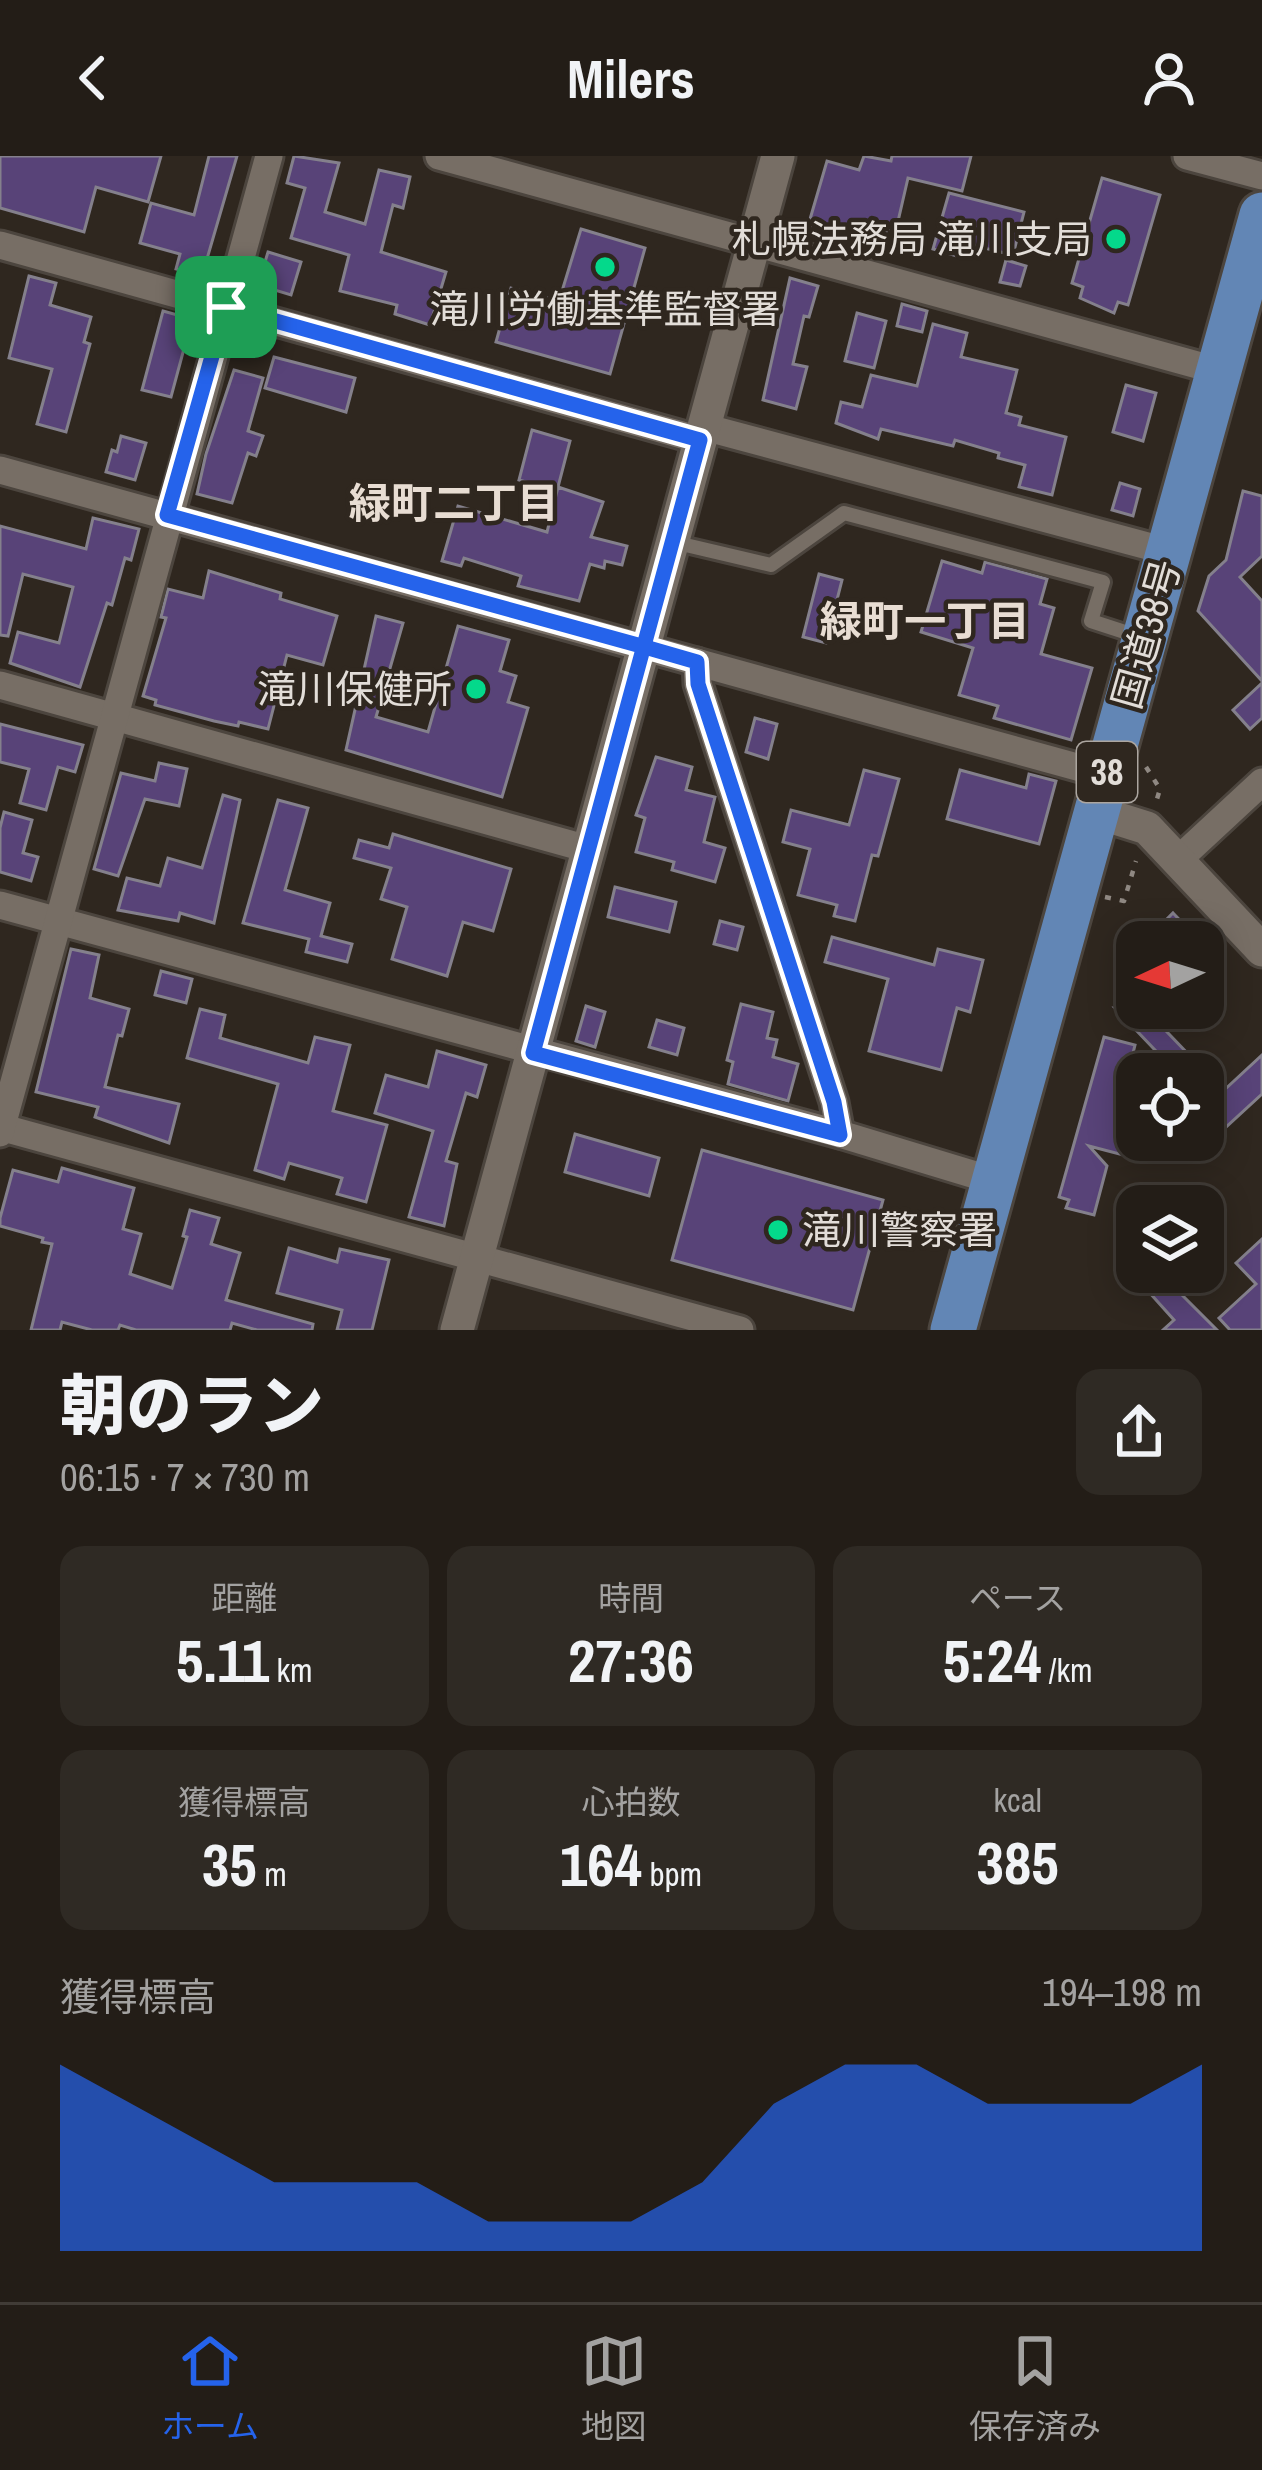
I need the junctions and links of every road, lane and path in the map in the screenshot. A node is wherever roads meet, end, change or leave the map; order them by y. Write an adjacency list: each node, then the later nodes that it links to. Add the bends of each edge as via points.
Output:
1 (268, 156): 9 (street)
2 (440, 156): 8 (street)
3 (778, 156): 8 (street)
4 (1187, 156): 5 (street)
5 (1262, 176)
6 (1259, 242): 10 (highway, 国道38号 / 38)
7 (0, 244): 9 (street)
8 (754, 244): 10 (street); 11 (street)
9 (226, 307): 11 (street); 13 (street)
10 (1219, 371): 15 (highway, 国道38号 / 38)
11 (702, 434): 14 (street); 15 (street)
12 (0, 470): 13 (street)
13 (167, 515): 17 (street); 20 (street)
14 (673, 542): 16 (lane, via 771,565 844,513 1102,581 1091,621); 17 (street)
15 (1170, 552): 16 (highway, 国道38号 / 38)
16 (1145, 638): 22 (highway, 国道38号 / 38)
17 (645, 647): 18 (street); 23 (street)
18 (697, 662): 22 (street); 30 (street)
19 (0, 685): 20 (street)
20 (113, 719): 23 (street); 26 (street)
21 (1262, 782): 24 (street)
22 (1101, 794): 24 (street); 31 (highway, 国道38号 / 38)
23 (588, 849): 28 (street)
24 (1179, 859): 27 (street)
25 (0, 905): 26 (street)
26 (56, 920): 28 (street); 29 (street)
27 (1262, 950)
28 (533, 1053): 30 (street); 32 (street)
29 (0, 1129): 32 (street)
30 (840, 1135): 31 (street)
31 (995, 1181): 35 (highway, 国道38号 / 38)
32 (476, 1258): 33 (street); 34 (street)
33 (457, 1330)
34 (740, 1330)
35 (953, 1330)

